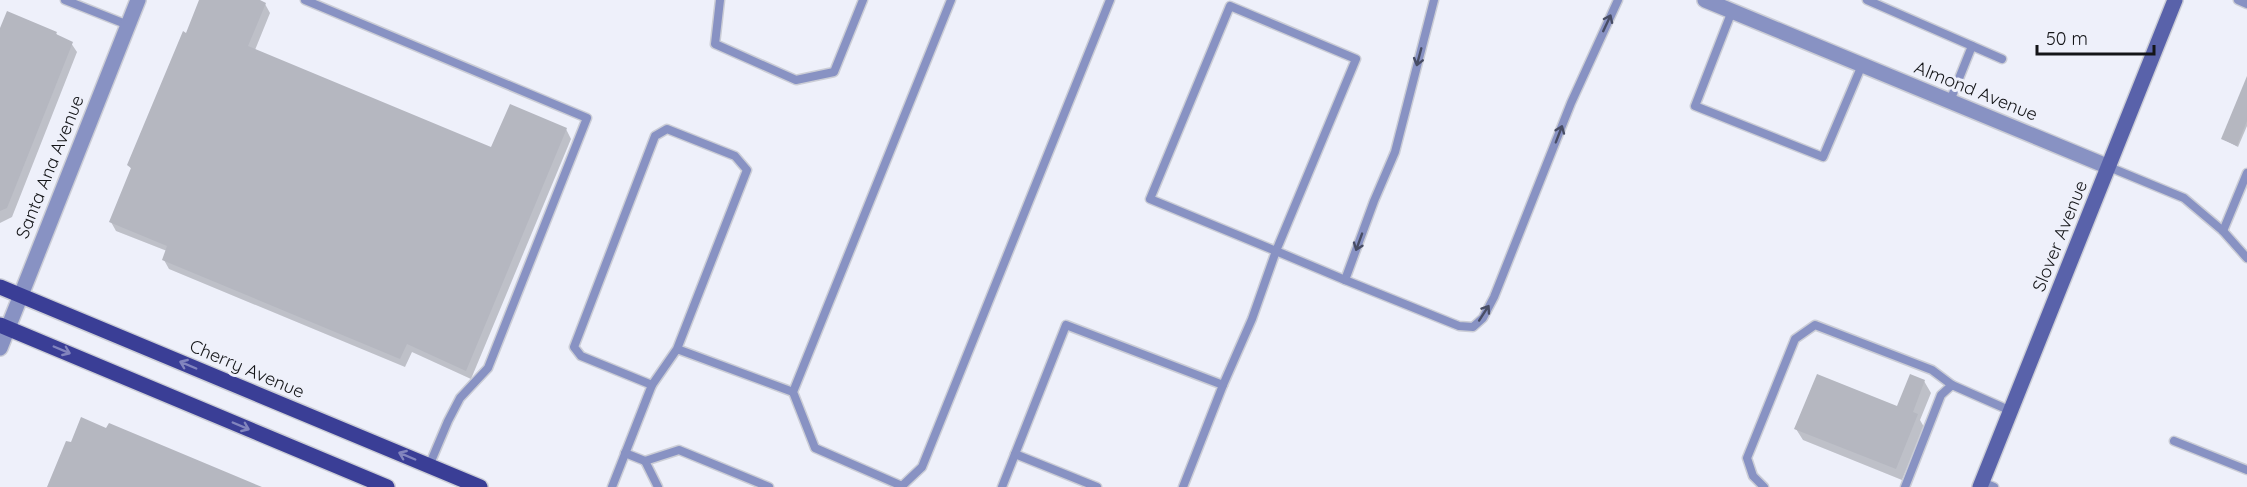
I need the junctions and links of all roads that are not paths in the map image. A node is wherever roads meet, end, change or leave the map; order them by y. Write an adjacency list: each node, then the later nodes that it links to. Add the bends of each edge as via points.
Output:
1 (65, 0): 16 (lane)
2 (138, 0): 16 (street, Santa Ana Avenue)
3 (305, 0): 41 (lane, via 587,118 488,368 460,398)
4 (720, 0): 5 (lane, via 715,44 796,80 834,72)
5 (863, 0)
6 (951, 0): 35 (lane)
7 (1110, 0): 35 (lane, via 922,467 902,486 815,448)
8 (1434, 0): 26 (lane, one-way to 26, via 1395,152)
9 (1618, 0): 26 (lane, one-way to 9, via 1460,326 1473,327 1483,318 1570,103)
10 (1705, 0): 15 (street, Almond Avenue)
11 (1867, 0): 17 (lane)
12 (2175, 0): 21 (main road, Slover Avenue)
13 (2238, 0): 14 (lane)
14 (2247, 4)
15 (1732, 11): 19 (street, Almond Avenue); 19 (lane, via 1695,105 1823,157)
16 (128, 25): 28 (street, Santa Ana Avenue)
17 (1972, 46): 18 (lane); 20 (lane)
18 (2002, 58)
19 (1862, 65): 20 (street, Almond Avenue)
20 (1950, 101): 21 (street, Almond Avenue)
21 (2109, 167): 23 (lane, Almond Avenue, via 2184,198); 36 (main road, Slover Avenue)
22 (2247, 173): 23 (lane)
23 (2223, 231): 25 (lane, Almond Avenue)
24 (1276, 251): 24 (lane, via 1150,199 1230,6 1356,59); 26 (lane); 33 (lane)
25 (2247, 258)
26 (1346, 280)
27 (0, 287): 28 (main road, Cherry Avenue)
28 (20, 296): 29 (street, Santa Ana Avenue); 41 (main road, Cherry Avenue, one-way to 28)
29 (4, 326): 30 (street, Santa Ana Avenue); 44 (main road, one-way to 44)
30 (0, 348)
31 (677, 350): 32 (lane); 32 (lane, via 747,170 735,156 667,129 655,136 574,347 580,356); 35 (lane)
32 (652, 385): 38 (lane)
33 (1223, 385): 39 (lane, via 1066,324); 51 (lane)
34 (1952, 385): 36 (lane); 52 (lane, via 1932,370 1815,326 1795,339 1747,458 1753,476); 53 (lane, via 1941,395)
35 (793, 392)
36 (2011, 411): 43 (main road, Slover Avenue)
37 (2174, 441): 42 (lane)
38 (625, 453): 40 (lane); 46 (lane)
39 (1015, 454): 49 (lane); 50 (lane)
40 (645, 461): 47 (lane); 48 (lane, via 679,450)
41 (429, 466): 45 (main road, Cherry Avenue)
42 (2247, 470)
43 (1985, 485)
44 (387, 487)
45 (480, 487)
46 (612, 487)
47 (658, 487)
48 (769, 487)
49 (1002, 487)
50 (1097, 487)
51 (1183, 487)
52 (1764, 487)
53 (1905, 487)

